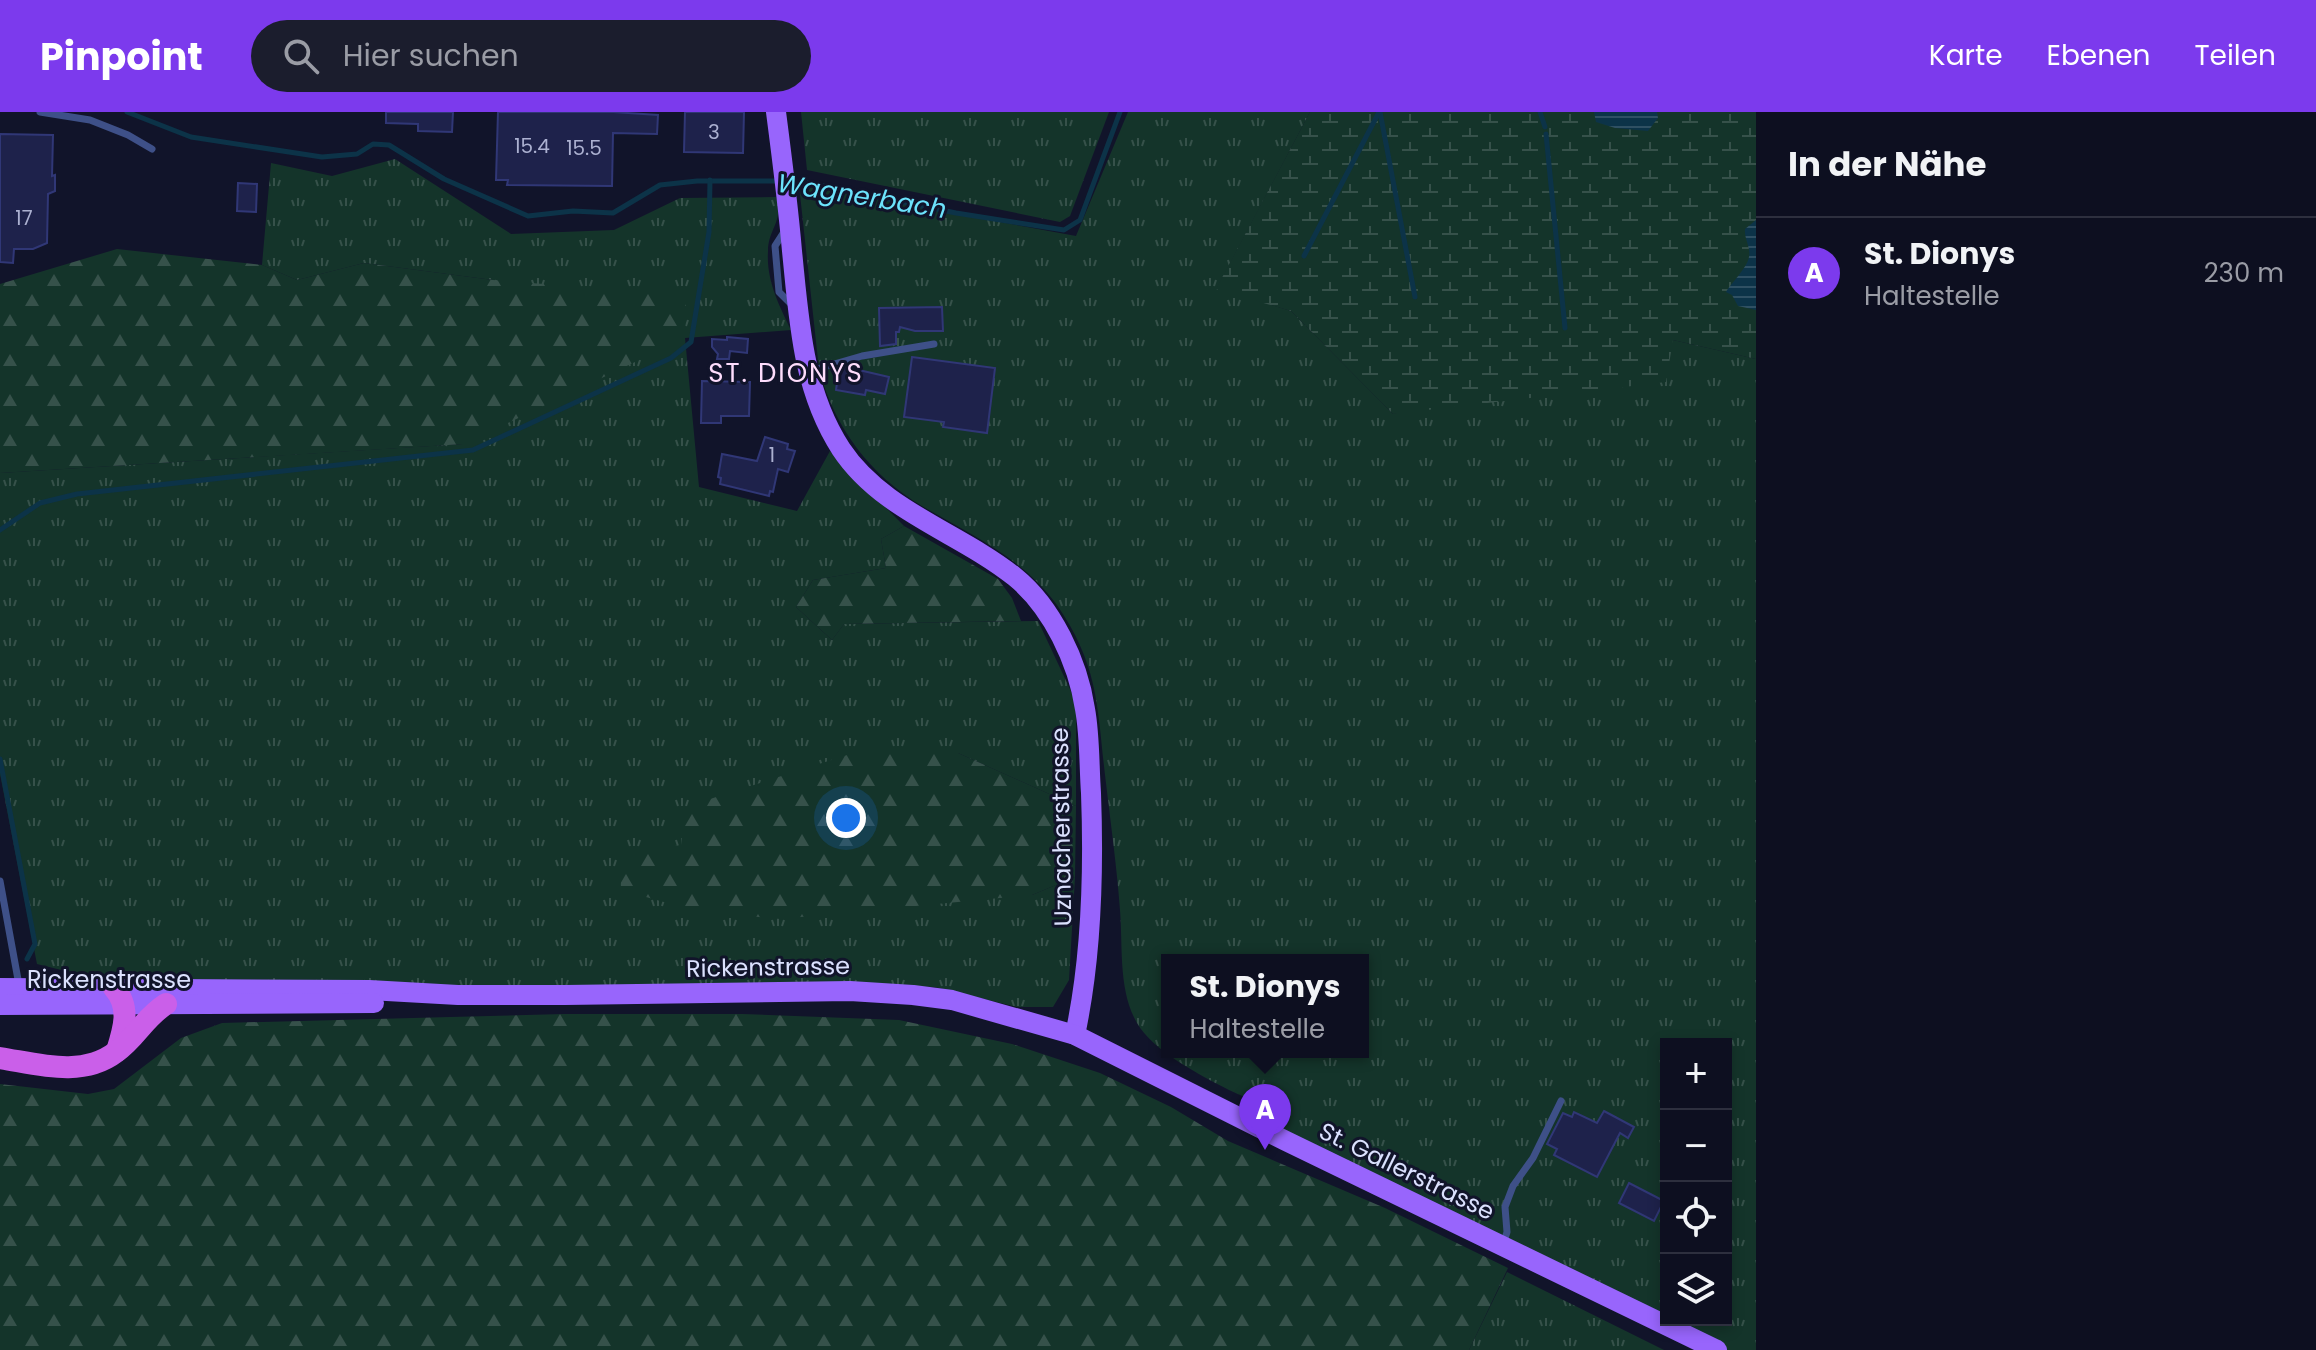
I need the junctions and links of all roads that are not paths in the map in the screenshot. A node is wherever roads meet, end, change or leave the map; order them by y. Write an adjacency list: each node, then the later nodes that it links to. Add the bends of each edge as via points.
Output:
1 (40, 112): 3 (lane, via 90,120)
2 (776, 112): 5 (main road, Uznacherstrasse)
3 (152, 149)
4 (934, 344): 5 (lane)
5 (808, 371): 12 (main road, Uznacherstrasse, via 820,411 865,479 1018,579 1042,606 1074,667 1089,744 1093,880)
6 (0, 881): 7 (lane)
7 (10, 988): 9 (main road, Rickenstrasse)
8 (458, 995): 9 (main road, Rickenstrasse, via 369,990); 10 (main road, Rickenstrasse, via 403,1003); 12 (main road, Rickenstrasse, via 913,995 952,1000)
9 (118, 996): 10 (main road, Rickenstrasse); 11 (main road, Rickenstrasse); 13 (highway, via 124,1030)
10 (166, 1004): 13 (highway)
11 (0, 1005)
12 (1075, 1035): 16 (main road, St. Gallerstrasse)
13 (116, 1052): 14 (highway, via 95,1064 65,1068)
14 (0, 1058)
15 (1561, 1101): 16 (lane, via 1513,1186 1505,1207)
16 (1502, 1247): 17 (main road, St. Gallerstrasse)
17 (1717, 1350)

